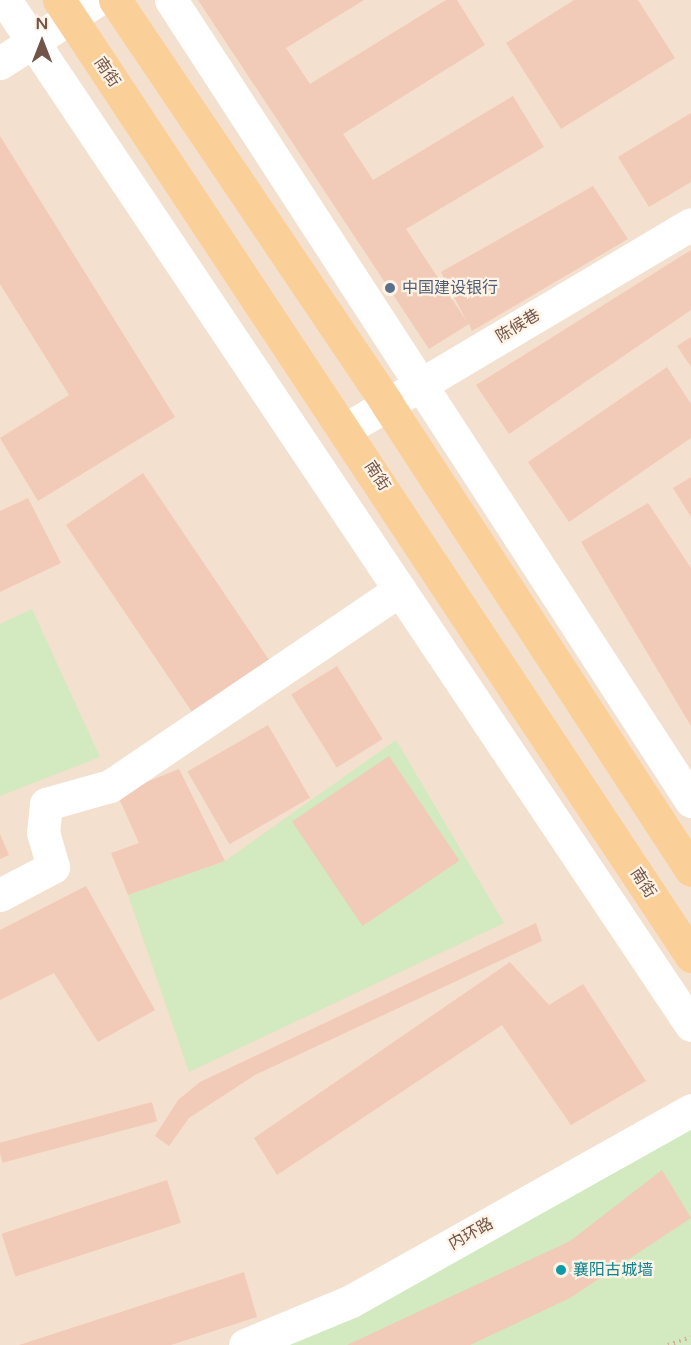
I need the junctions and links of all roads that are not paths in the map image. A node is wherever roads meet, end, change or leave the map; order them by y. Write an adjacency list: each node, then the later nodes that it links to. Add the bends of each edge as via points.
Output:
1 (5, 0): 6 (street)
2 (97, 0): 5 (street)
3 (115, 0): 10 (main road)
4 (171, 0): 9 (street)
5 (64, 8): 6 (street); 11 (main road, 南街)
6 (33, 42): 7 (street); 12 (street)
7 (0, 63)
8 (691, 224): 9 (street, 陈候巷)
9 (417, 386): 10 (street, 陈候巷); 13 (street)
10 (387, 404): 11 (street, 陈候巷); 14 (main road)
11 (346, 429): 16 (main road, 南街)
12 (400, 590): 15 (street, via 110,786 46,804 43,832 53,867); 17 (street)
13 (691, 801)
14 (691, 870)
15 (0, 895)
16 (691, 956)
17 (691, 1025)
18 (691, 1110): 19 (street, 内环路, via 351,1301)
19 (245, 1345)

